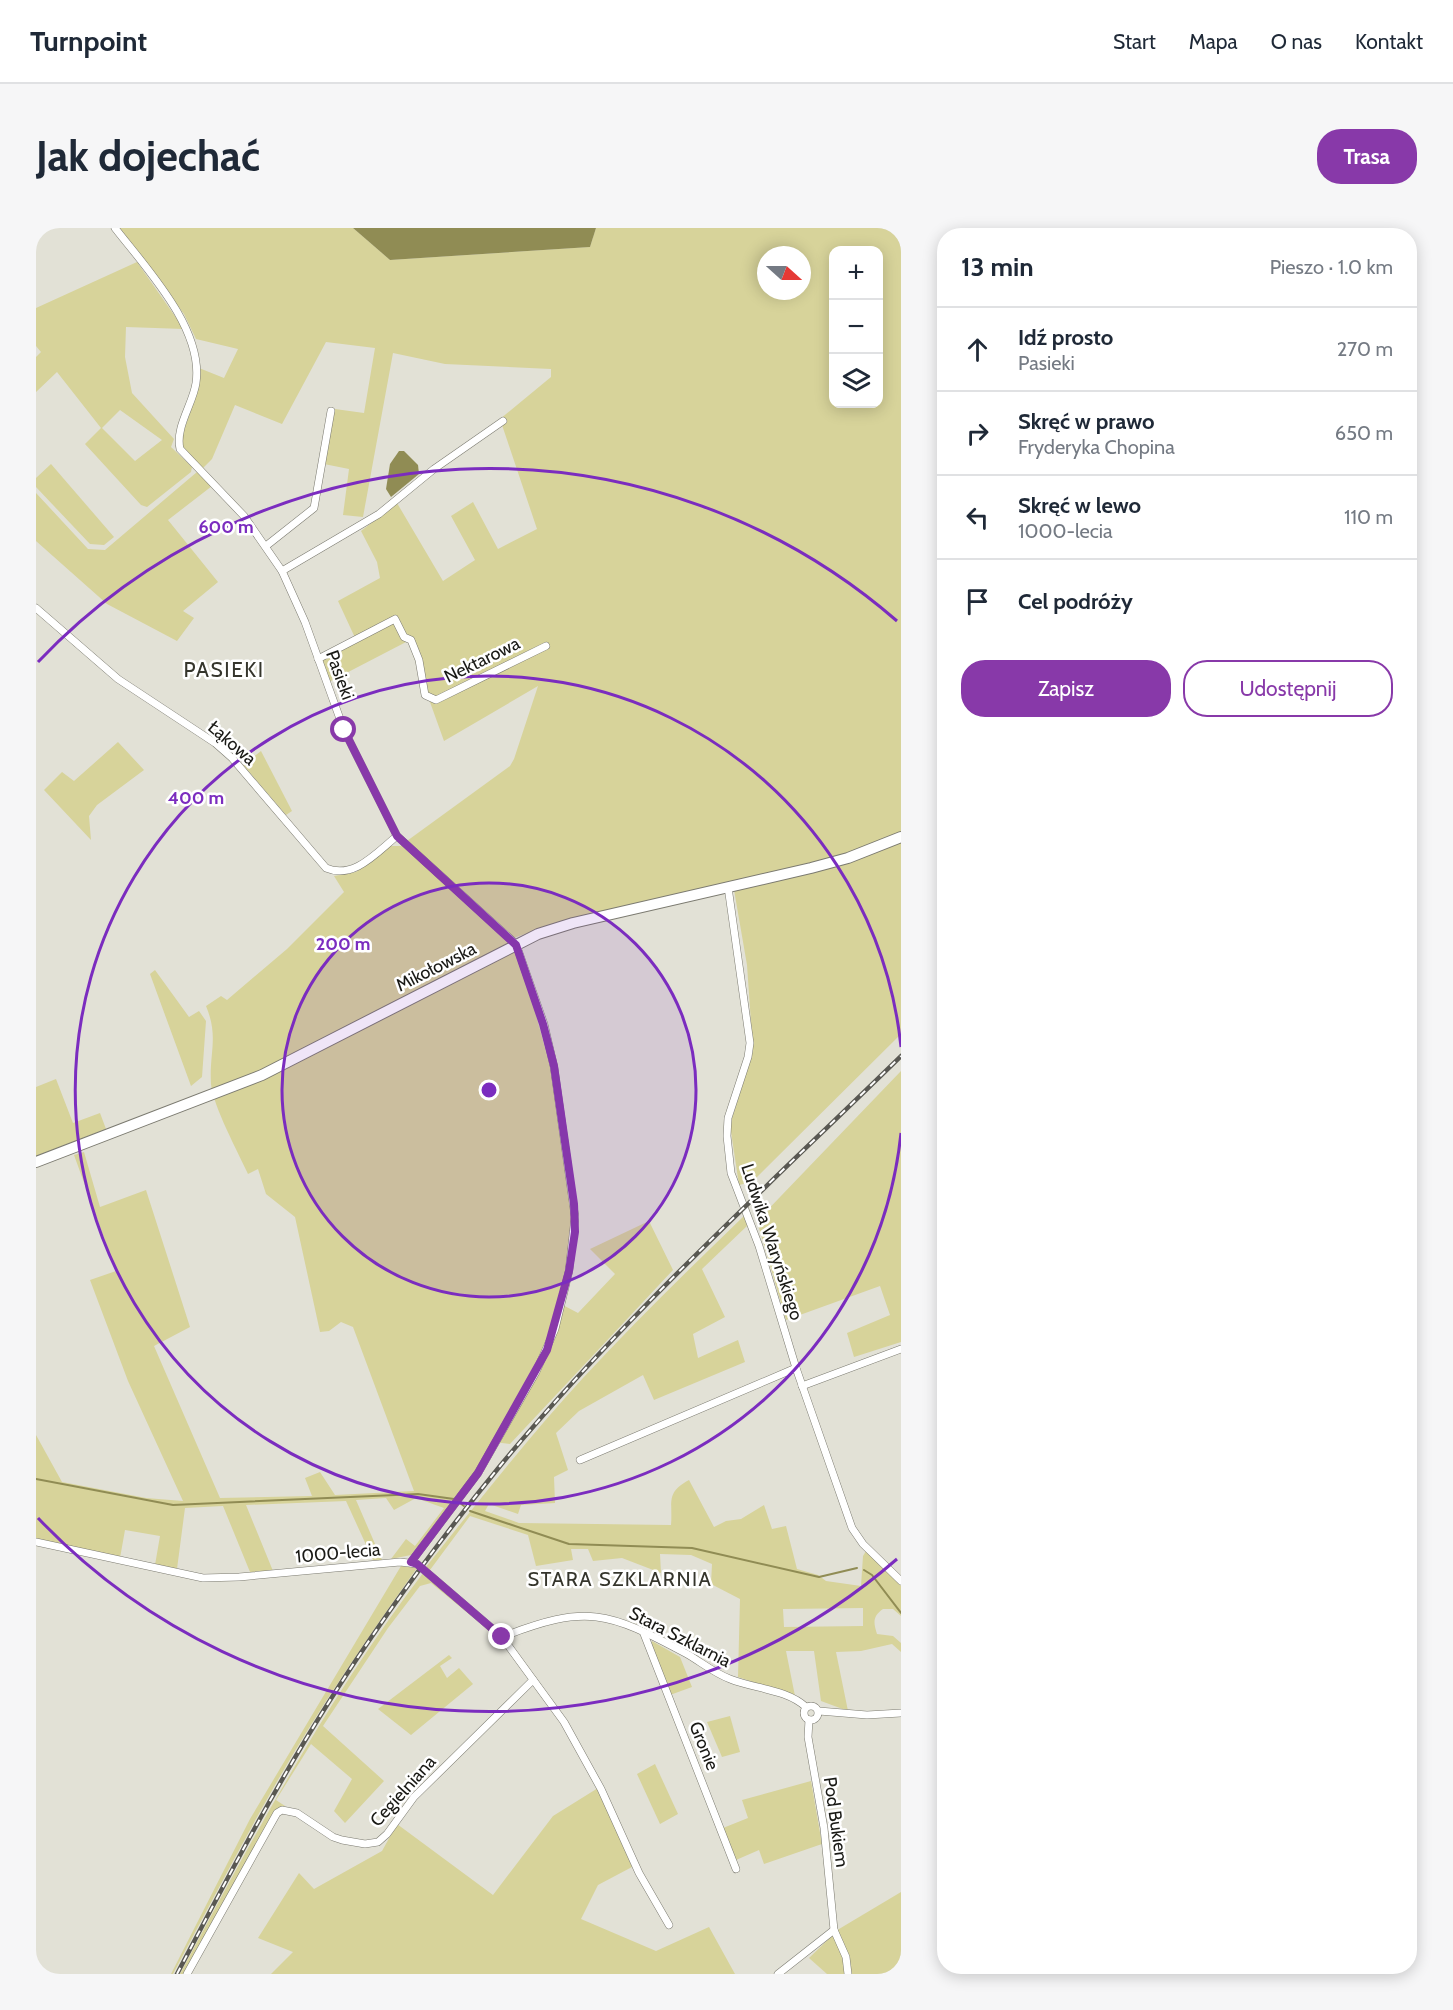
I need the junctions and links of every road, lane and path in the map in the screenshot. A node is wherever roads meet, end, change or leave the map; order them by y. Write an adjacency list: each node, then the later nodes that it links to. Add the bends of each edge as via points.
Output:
1 (115, 228): 4 (street, Pasieki, via 171,303 193,345 197,376 180,434 180,448 229,498)
2 (331, 411): 4 (street, via 314,508)
3 (503, 421): 5 (street, via 379,514)
4 (266, 546): 5 (street, Pasieki)
5 (282, 571): 8 (street, Pasieki)
6 (36, 608): 9 (street, Łąkowa, via 118,679 232,758 326,868 343,872 354,869)
7 (546, 646): 8 (street, Nektarowa, via 436,700 424,695 419,660 411,640 404,637 395,619)
8 (318, 659): 9 (street, Pasieki, via 344,730)
9 (397, 836): 12 (street, Pasieki)
10 (901, 837): 11 (main road, Mikołowska, via 848,858)
11 (728, 887): 12 (main road, Mikołowska, via 573,924); 15 (street, Ludwika Waryńskiego, via 750,1043 728,1118 728,1155)
12 (516, 945): 13 (main road, Mikołowska, via 262,1075); 19 (street, via 543,1024 561,1107 574,1204 572,1252 555,1329 536,1372 478,1473)
13 (36, 1162)
14 (901, 1349): 16 (street)
15 (795, 1368): 16 (street, Ludwika Waryńskiego); 17 (street)
16 (802, 1386): 20 (street, Ludwika Waryńskiego, via 852,1528)
17 (580, 1460)
18 (36, 1542): 19 (street, 1000-lecia, via 221,1579)
19 (411, 1562): 22 (street)
20 (901, 1581)
21 (644, 1634): 22 (street, Stara Szklarnia, via 608,1617 590,1615 546,1620); 24 (street, Stara Szklarnia, via 717,1673 794,1698); 28 (street, Gronie)
22 (502, 1637): 23 (street)
23 (532, 1680): 29 (street, via 564,1722 586,1761 639,1874); 31 (street, Cegielniana, via 420,1791 378,1842 342,1840 297,1813 277,1813)
24 (806, 1707): 25 (street, via 814,1706); 27 (street, via 804,1716)
25 (819, 1711): 26 (street); 27 (street, via 816,1718)
26 (901, 1713)
27 (809, 1720): 30 (street, Pod Bukiem, via 808,1737 824,1828)
28 (736, 1869)
29 (669, 1925)
30 (834, 1930): 32 (street); 33 (street, Pod Bukiem, via 846,1957)
31 (187, 1974)
32 (778, 1974)
33 (848, 1974)

